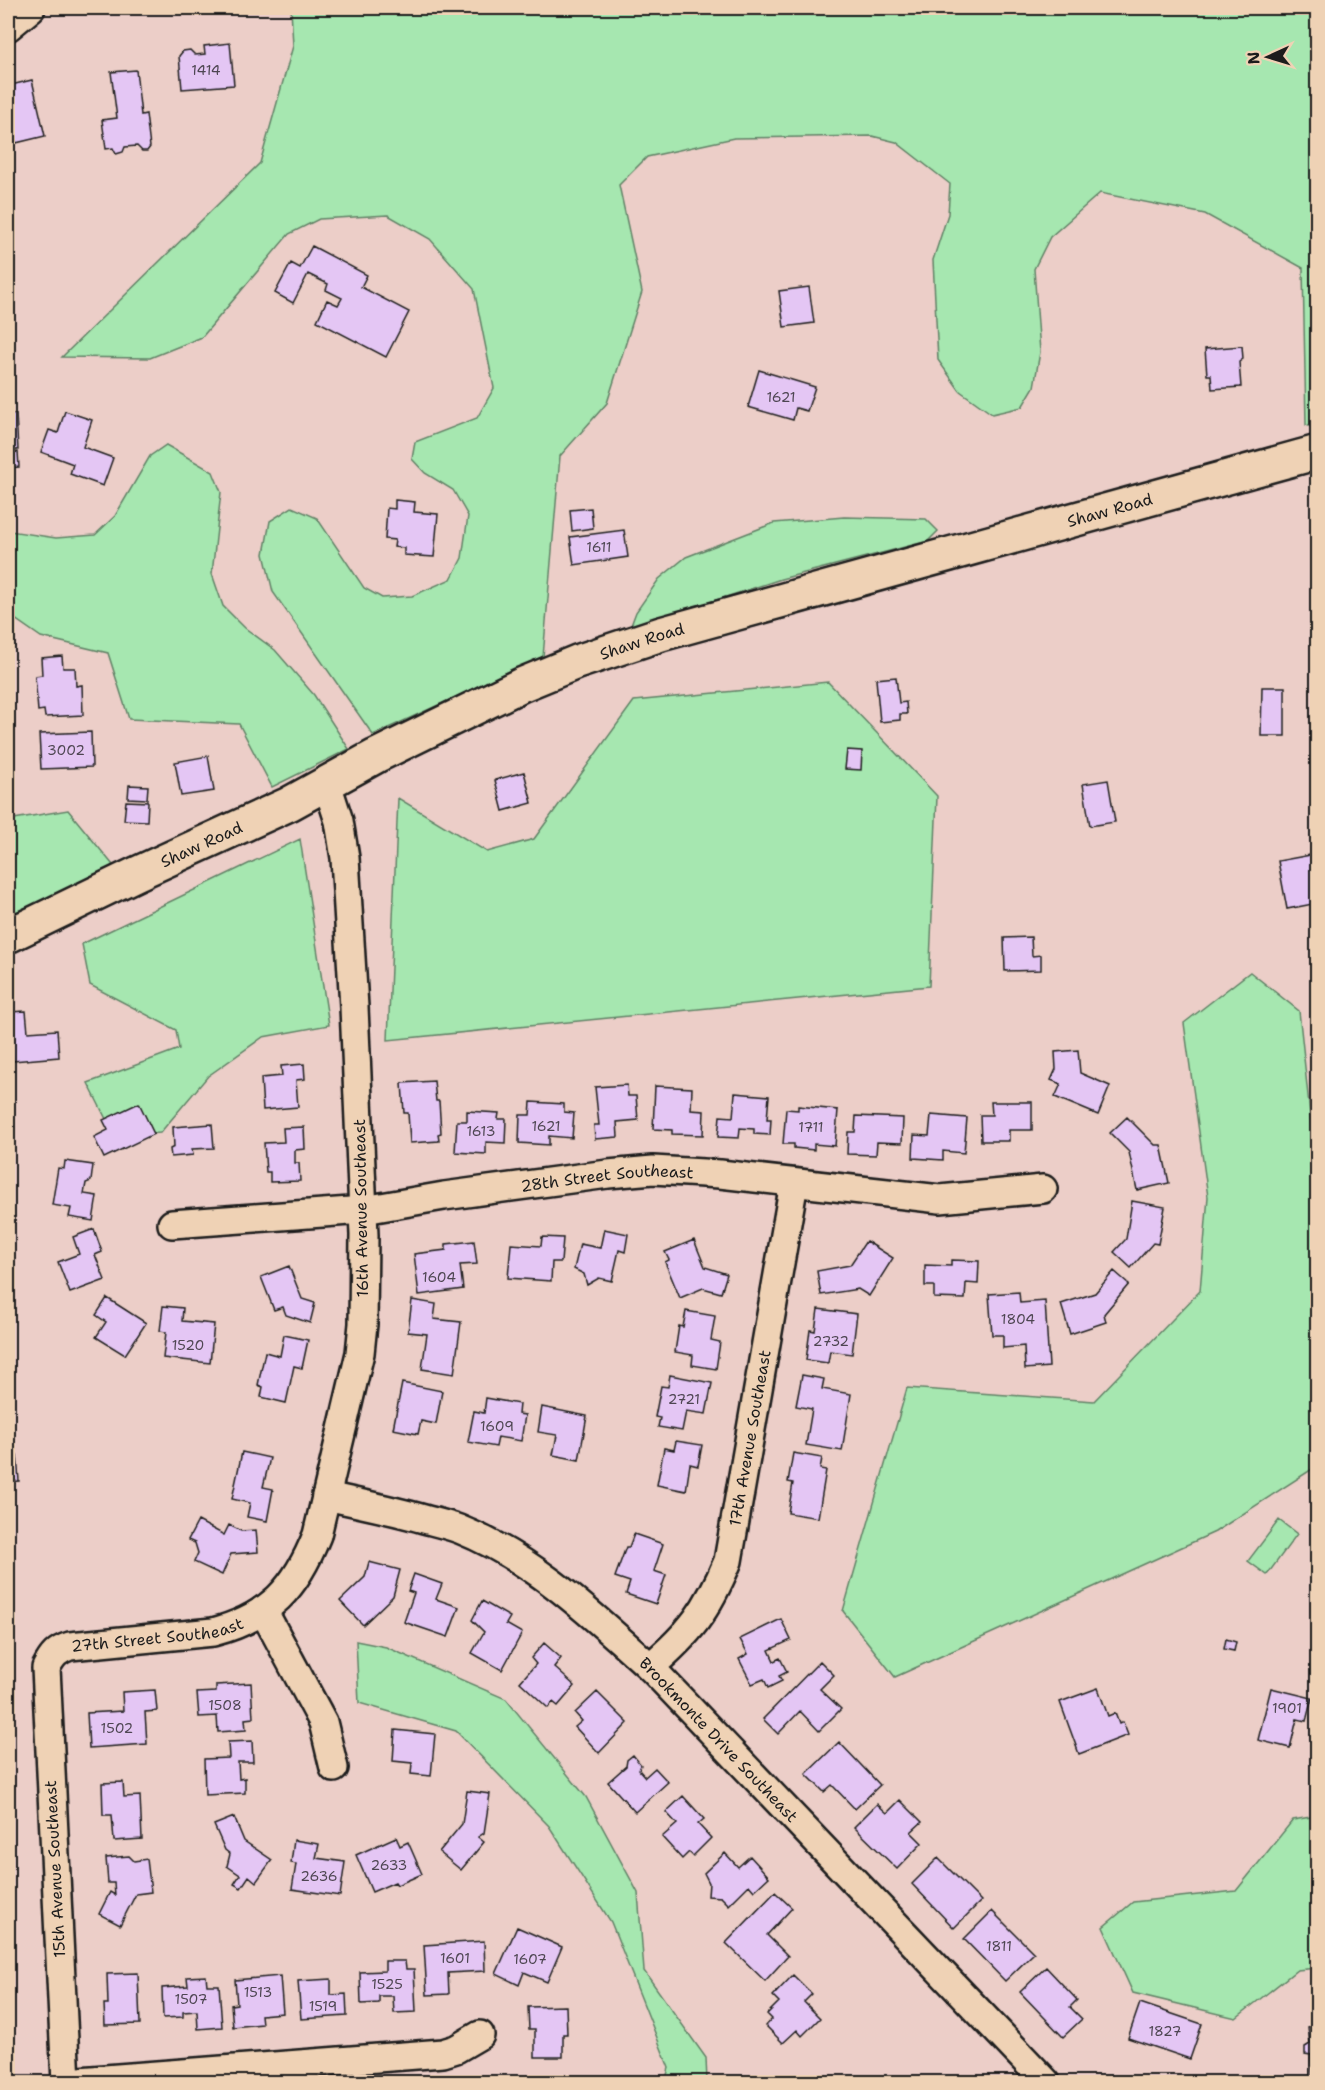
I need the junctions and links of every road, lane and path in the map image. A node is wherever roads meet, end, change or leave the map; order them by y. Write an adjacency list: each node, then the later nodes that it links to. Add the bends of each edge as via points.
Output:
1 (31, 8): 2 (street)
2 (8, 27)
3 (1317, 452): 4 (main road, Shaw Road, via 660,634 521,685)
4 (327, 784): 5 (main road, Shaw Road); 8 (street, 16th Avenue Southeast, via 345,858)
5 (8, 936)
6 (794, 1183): 7 (street, 28th Street Southeast, via 940,1198); 8 (street, 28th Street Southeast, via 653,1170 479,1191); 13 (street, 17th Avenue Southeast, via 728,1561 696,1623)
7 (1043, 1189)
8 (364, 1210): 9 (street, 28th Street Southeast); 10 (street, 16th Avenue Southeast, via 360,1353)
9 (172, 1224)
10 (326, 1496): 11 (street, 16th Avenue Southeast, via 307,1560 276,1602); 13 (street, Brookmonte Drive Southeast, via 458,1529 513,1556 546,1577)
11 (263, 1610): 12 (street, 27th Street Southeast, via 213,1632 70,1646); 14 (street, via 323,1722)
12 (51, 1657): 16 (street, 15th Avenue Southeast, via 45,1681)
13 (650, 1667): 17 (street, Brookmonte Drive Southeast)
14 (334, 1768)
15 (480, 2035): 16 (street, via 443,2053)
16 (66, 2082)
17 (1046, 2082)

